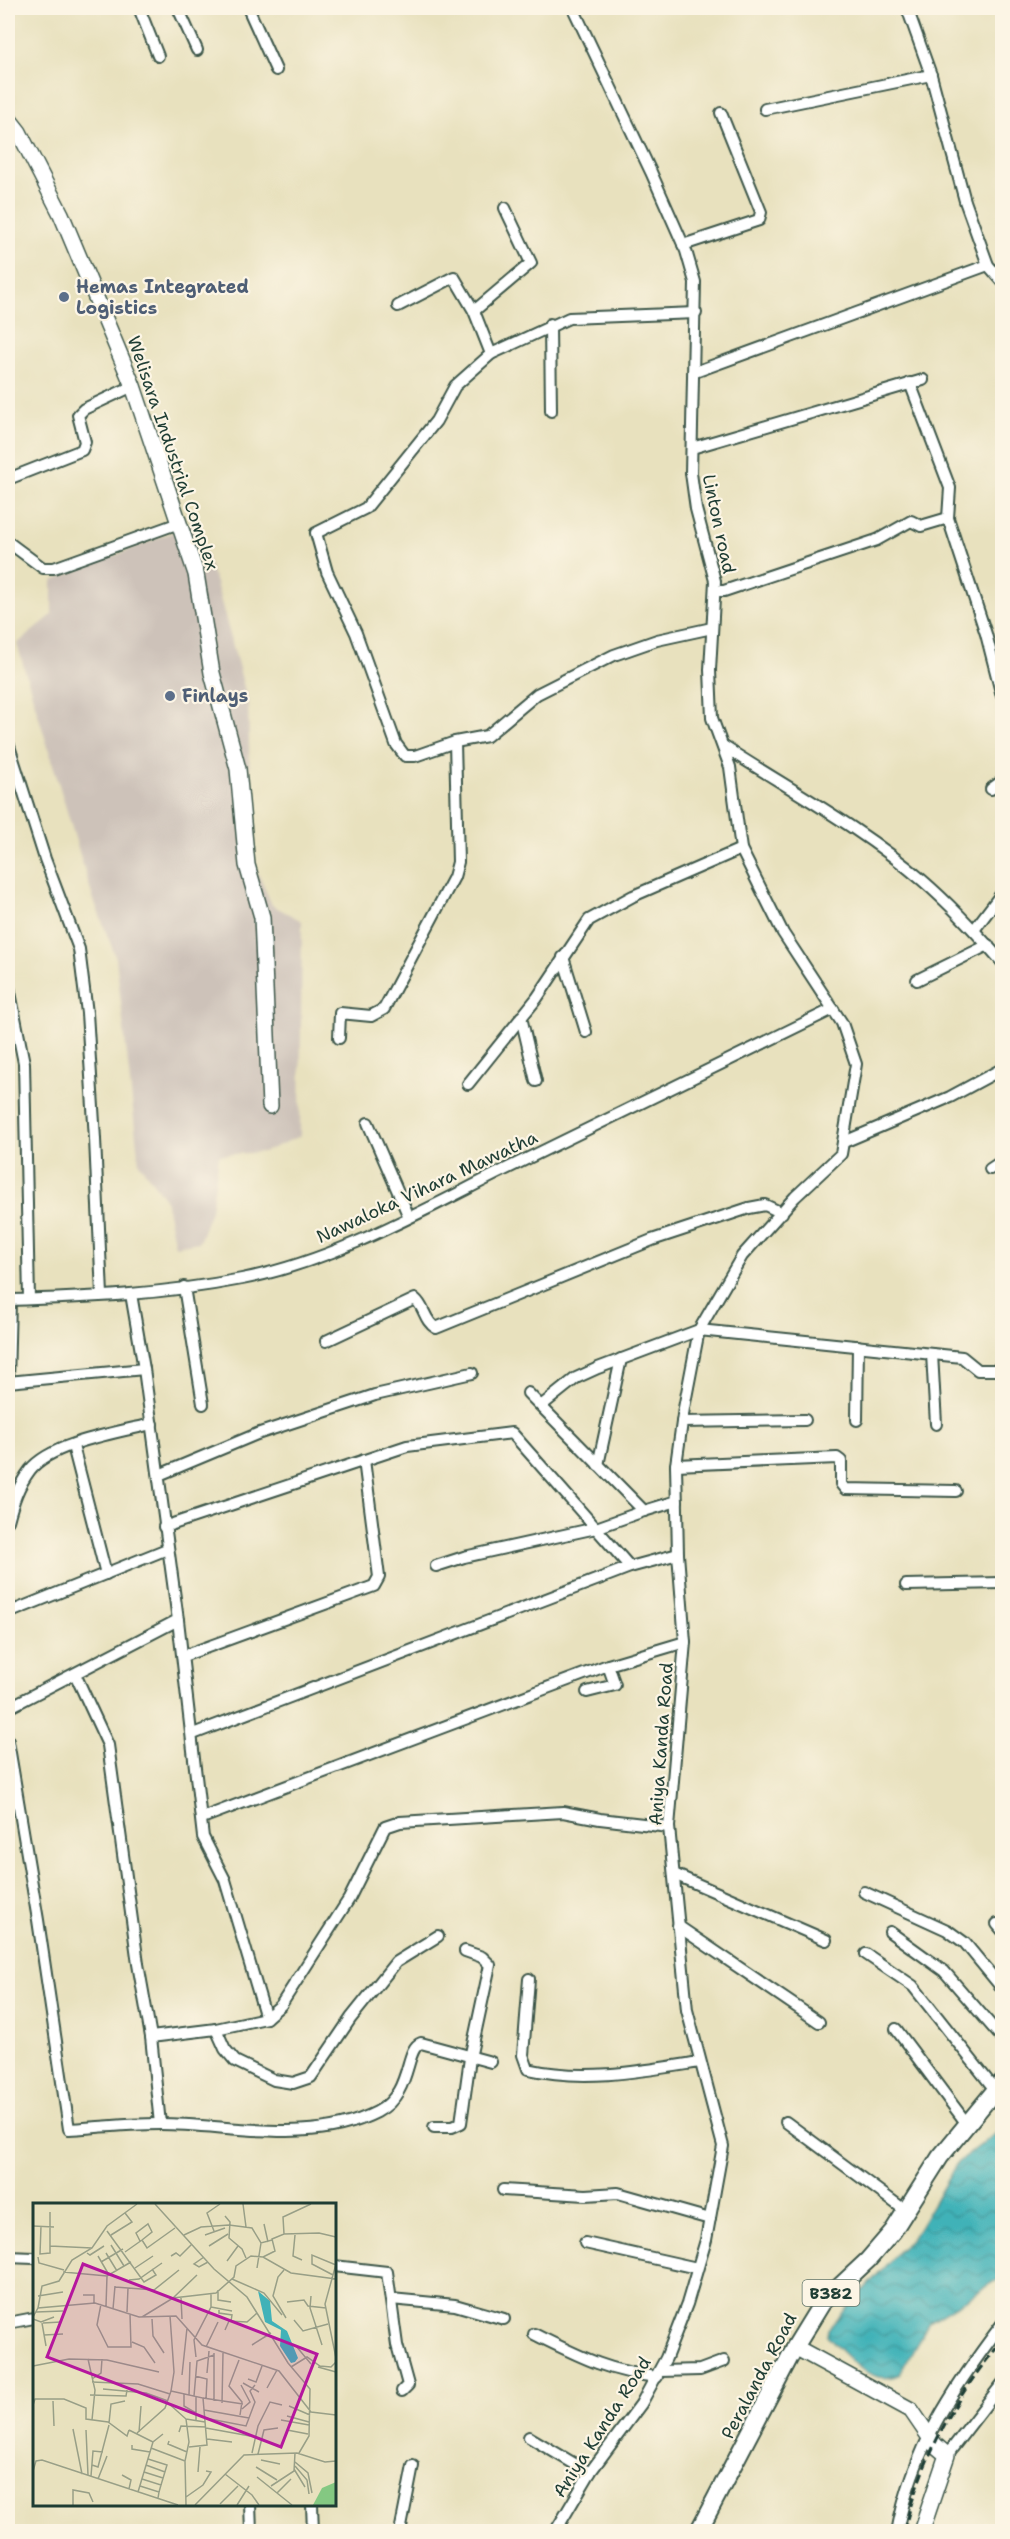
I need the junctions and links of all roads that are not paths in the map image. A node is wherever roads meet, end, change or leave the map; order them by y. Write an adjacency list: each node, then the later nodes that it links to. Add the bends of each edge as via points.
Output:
1 (139, 8): 7 (street)
2 (178, 8): 6 (street)
3 (248, 8): 8 (street)
4 (573, 8): 14 (street, Linton road)
5 (907, 8): 9 (street)
6 (197, 50)
7 (158, 56)
8 (276, 70)
9 (931, 75): 10 (street); 15 (street, via 965,201)
10 (765, 109)
11 (721, 113): 14 (street, via 761,212 759,220)
12 (8, 118): 25 (street, Welisara Industrial Complex, via 62,214)
13 (505, 208): 18 (street, via 531,263)
14 (683, 245): 19 (street, Linton road, via 695,282)
15 (988, 265): 16 (street); 22 (street)
16 (1002, 281)
17 (398, 306): 18 (street, via 454,277)
18 (474, 311): 21 (street)
19 (696, 313): 20 (street, via 569,318); 22 (street, Linton road)
20 (550, 324): 21 (street); 26 (street)
21 (491, 354): 35 (street, via 455,386 436,421 366,508 316,533 327,572 356,633 396,744 405,756 415,756)
22 (695, 372): 27 (street, Linton road)
23 (923, 380): 24 (street)
24 (910, 383): 27 (street); 29 (street, via 950,488)
25 (133, 386): 28 (street, via 78,415 85,442 82,450); 30 (street, Welisara Industrial Complex)
26 (551, 411)
27 (692, 448): 32 (street, Linton road, via 696,509)
28 (8, 478)
29 (948, 518): 32 (street, via 921,526 911,521 877,540); 34 (street)
30 (179, 523): 31 (street, via 54,568 43,568); 55 (street, Welisara Industrial Complex, via 196,574 212,674 238,769 247,865 262,917)
31 (8, 542)
32 (715, 591): 33 (street, Linton road)
33 (712, 628): 35 (street, via 657,640 614,655 537,694 487,736); 37 (street, Linton road, via 712,718)
34 (1002, 696)
35 (455, 742): 51 (street, via 458,862 453,876 384,1009 371,1016 340,1013)
36 (8, 743): 64 (street, via 79,950 92,1093)
37 (723, 746): 40 (street, Linton road, via 734,786); 42 (street, via 884,851 921,879)
38 (1002, 781): 39 (street)
39 (991, 789)
40 (741, 849): 44 (street, via 633,896 589,920); 48 (street, Linton road, via 783,933)
41 (1002, 893): 42 (street)
42 (974, 930): 43 (street)
43 (988, 945): 45 (street); 46 (street)
44 (563, 957): 49 (street); 50 (street)
45 (1002, 962)
46 (917, 980)
47 (8, 982): 65 (street, via 24,1063)
48 (833, 1009): 57 (street, Aniya Kanda Road, via 856,1064); 61 (street, Nawaloka Vihara Mawatha)
49 (521, 1017): 53 (street); 54 (street)
50 (586, 1032)
51 (339, 1038)
52 (1002, 1069): 57 (street, via 950,1097)
53 (536, 1081)
54 (468, 1084)
55 (270, 1106)
56 (368, 1123): 61 (street)
57 (844, 1142): 60 (street, Aniya Kanda Road, via 842,1154)
58 (1002, 1161): 59 (street)
59 (990, 1169)
60 (782, 1213): 67 (street, Aniya Kanda Road, via 742,1256); 68 (street, via 765,1205 748,1208 652,1240 436,1328 428,1324 421,1303 415,1299)
61 (410, 1217): 62 (street, Nawaloka Vihara Mawatha, via 319,1257 243,1279)
62 (184, 1287): 63 (street, Nawaloka Vihara Mawatha); 77 (street)
63 (131, 1294): 64 (street, Nawaloka Vihara Mawatha); 72 (street)
64 (102, 1295): 65 (street, Nawaloka Vihara Mawatha)
65 (29, 1299): 66 (street, Nawaloka Vihara Mawatha)
66 (9, 1300): 75 (street)
67 (699, 1330): 69 (street); 71 (street); 81 (street, Aniya Kanda Road)
68 (326, 1341)
69 (858, 1346): 70 (street); 80 (street)
70 (932, 1354): 73 (street, via 962,1358 978,1370); 83 (street)
71 (621, 1359): 78 (street, via 576,1378); 86 (street)
72 (144, 1369): 75 (street); 82 (street)
73 (1002, 1370)
74 (472, 1373): 88 (street, via 375,1395 257,1434)
75 (8, 1382)
76 (528, 1393): 78 (street)
77 (203, 1404)
78 (541, 1406): 86 (street)
79 (805, 1420): 81 (street)
80 (857, 1420)
81 (682, 1422): 87 (street, Aniya Kanda Road)
82 (152, 1424): 84 (street); 88 (street)
83 (936, 1424)
84 (73, 1446): 92 (street, via 46,1456 31,1468 17,1490); 99 (street)
85 (363, 1461): 93 (street); 94 (street, via 407,1446 512,1433); 106 (street, via 379,1577 374,1586)
86 (598, 1465): 91 (street)
87 (676, 1465): 89 (street, via 837,1458 841,1461 845,1489); 90 (street, Aniya Kanda Road)
88 (159, 1475): 93 (street)
89 (956, 1491)
90 (677, 1501): 91 (street); 96 (street, Aniya Kanda Road)
91 (644, 1511): 94 (street)
92 (8, 1521)
93 (164, 1527): 95 (street)
94 (596, 1528): 97 (street); 98 (street)
95 (167, 1550): 99 (street); 104 (street)
96 (678, 1554): 98 (street); 105 (street, Aniya Kanda Road)
97 (436, 1566)
98 (630, 1567): 111 (street)
99 (106, 1574): 103 (street)
100 (1002, 1583): 101 (street)
101 (906, 1585)
102 (8, 1599): 103 (street)
103 (9, 1613)
104 (178, 1620): 106 (street); 108 (street)
105 (685, 1642): 107 (street); 114 (street, Aniya Kanda Road)
106 (183, 1656): 111 (street)
107 (608, 1665): 109 (street, via 615,1686); 113 (street)
108 (75, 1674): 110 (street); 129 (street, via 108,1745)
109 (587, 1692)
110 (8, 1708)
111 (193, 1734): 113 (street)
112 (8, 1741): 136 (street, via 69,2129)
113 (202, 1818): 125 (street, via 203,1837 225,1880)
114 (669, 1827): 115 (street, Aniya Kanda Road); 125 (street, via 563,1812 400,1822 385,1827 349,1899 281,2005)
115 (674, 1875): 117 (street, Aniya Kanda Road); 120 (street)
116 (864, 1892): 124 (street, via 947,1930 965,1943)
117 (678, 1926): 126 (street); 133 (street, Aniya Kanda Road, via 687,2010)
118 (890, 1932): 130 (street, via 945,1971)
119 (438, 1936): 127 (street, via 396,1962 351,2018 312,2078 293,2083 274,2080 235,2061)
120 (826, 1940)
121 (465, 1951): 131 (street, via 482,1957 490,1965)
122 (866, 1954): 134 (street, via 913,1986)
123 (529, 1978): 133 (street, via 523,2055 528,2069 581,2075 621,2074)
124 (1002, 1988)
125 (266, 2018): 127 (street)
126 (819, 2022)
127 (216, 2029): 129 (street)
128 (896, 2029): 137 (street)
129 (151, 2037): 136 (street)
130 (1002, 2038)
131 (470, 2058): 132 (street); 136 (street, via 421,2043 416,2045 411,2051 405,2081 391,2102 376,2112 329,2126 301,2130); 138 (street, via 461,2123)
132 (491, 2062)
133 (700, 2062): 141 (street, Aniya Kanda Road, via 723,2146)
134 (999, 2086): 137 (main road, Peralanda Road / B382)
135 (786, 2122): 140 (street)
136 (160, 2124)
137 (967, 2124): 140 (main road, Peralanda Road / B382, via 940,2157)
138 (434, 2127)
139 (503, 2190): 141 (street, via 618,2193)
140 (906, 2211): 153 (main road, Peralanda Road / B382, via 868,2260 822,2303)
141 (710, 2219): 146 (street, Aniya Kanda Road)
142 (585, 2243): 146 (street)
143 (8, 2257): 144 (street)
144 (33, 2258)
145 (336, 2266): 147 (street, via 387,2272)
146 (697, 2268): 155 (street, Aniya Kanda Road)
147 (391, 2299): 149 (street, via 455,2305); 157 (street, via 397,2345 408,2385)
148 (33, 2318): 150 (street)
149 (504, 2319)
150 (8, 2323)
151 (1002, 2324): 158 (street, via 968,2369)
152 (534, 2334): 155 (street, via 623,2373)
153 (795, 2346): 158 (street, via 911,2410); 169 (main road, Peralanda Road / B382)
154 (724, 2361): 155 (street, via 700,2370)
155 (659, 2374): 162 (street, Aniya Kanda Road)
156 (1001, 2389): 160 (street)
157 (402, 2391)
158 (928, 2434): 160 (street); 170 (street, via 916,2461)
159 (530, 2437): 162 (street)
160 (947, 2455): 171 (street)
161 (413, 2466): 167 (street)
162 (590, 2473): 168 (street, Aniya Kanda Road)
163 (250, 2506): 165 (street)
164 (312, 2506): 166 (street)
165 (251, 2532)
166 (313, 2532)
167 (400, 2532)
168 (555, 2532)
169 (698, 2532)
170 (897, 2532)
171 (921, 2532)

